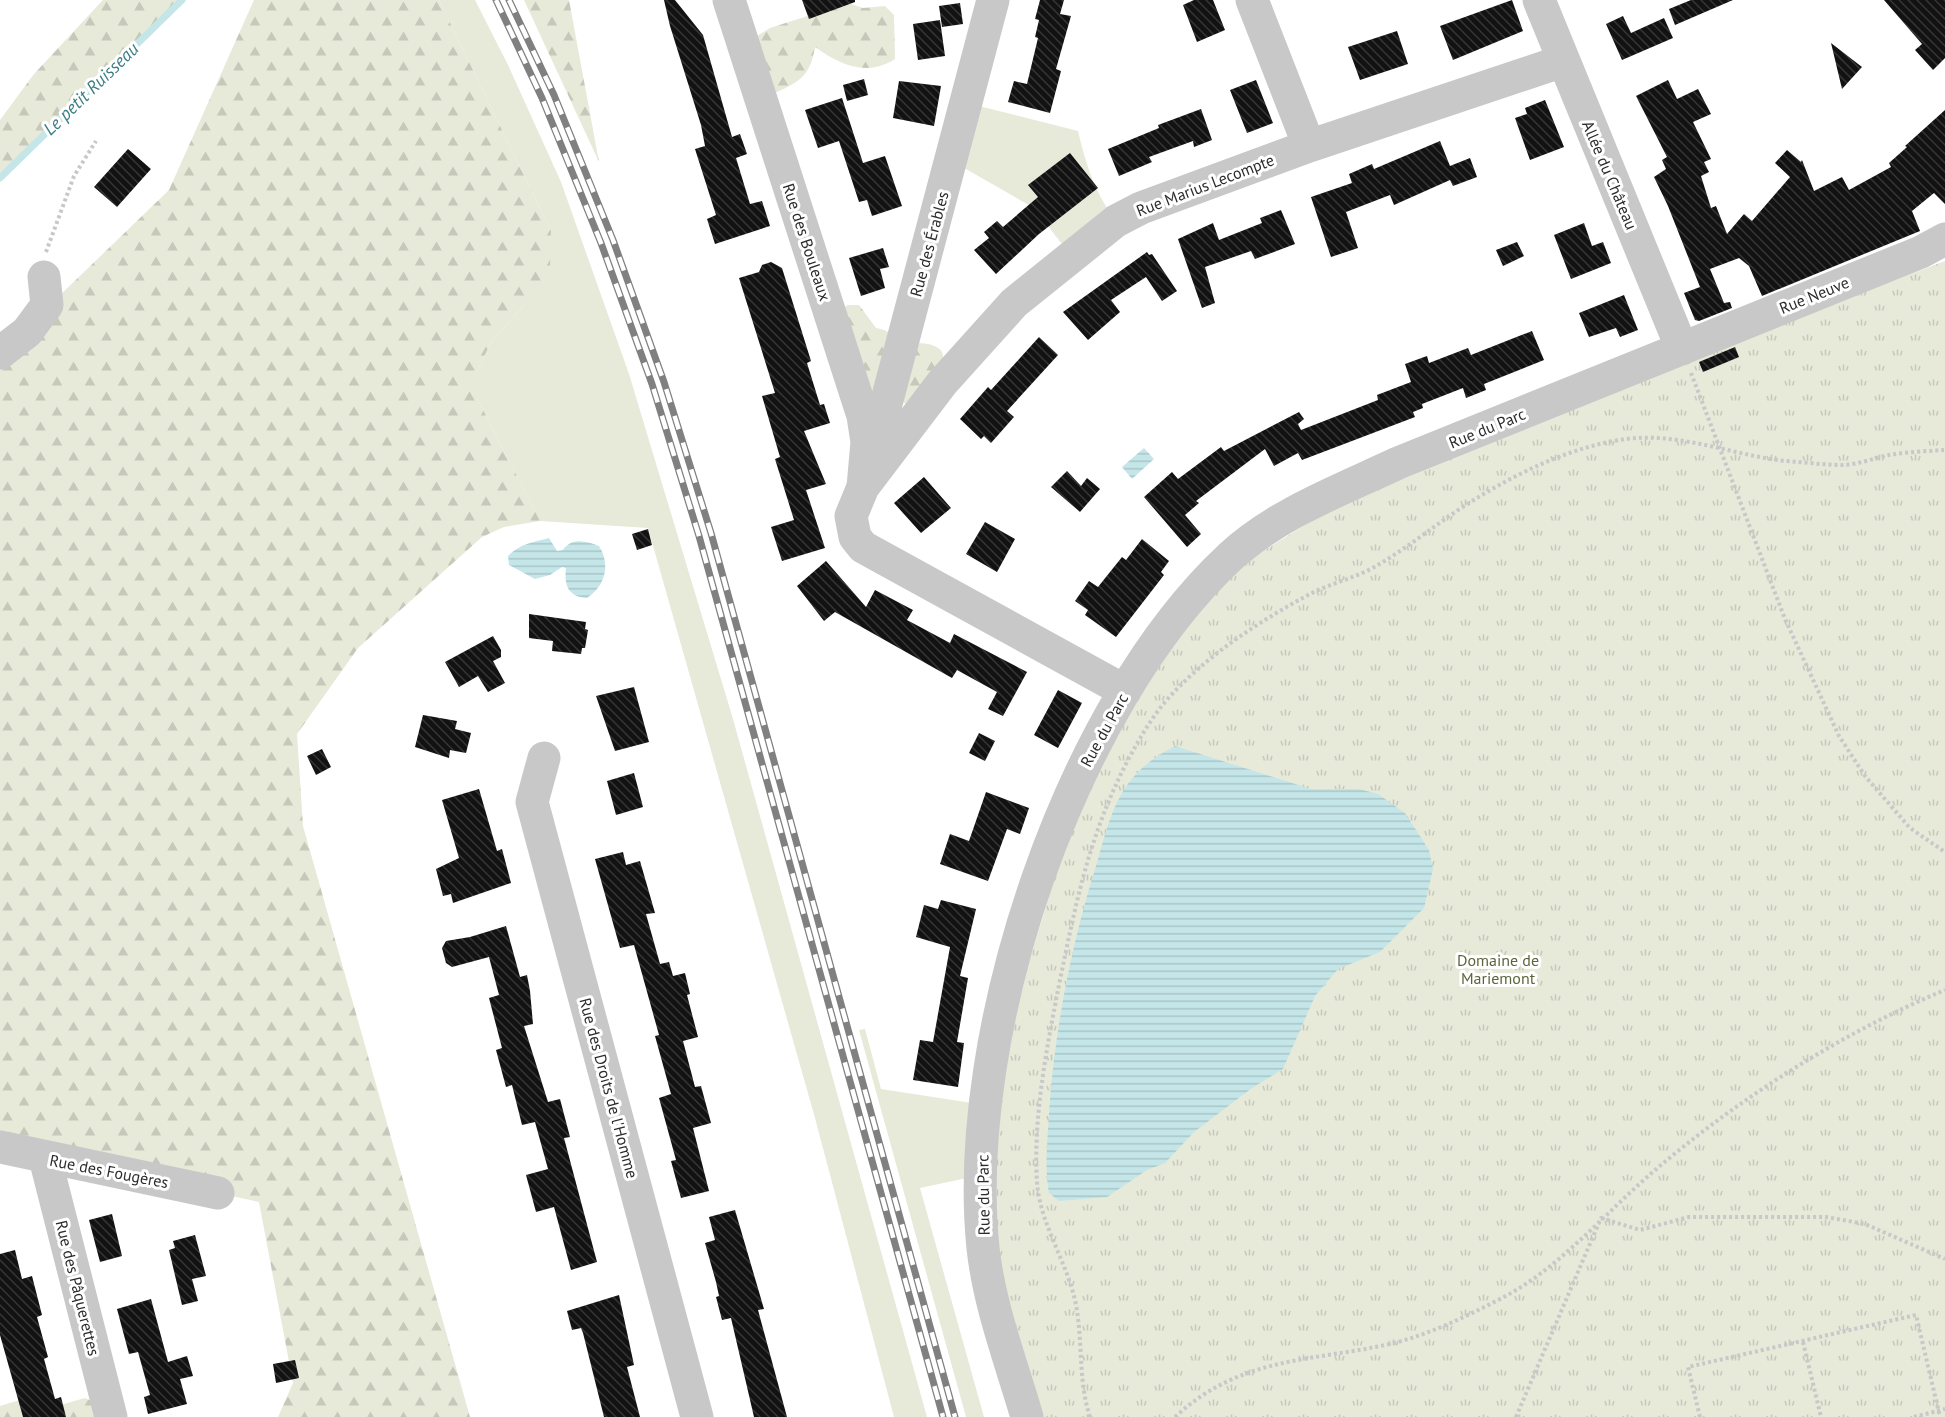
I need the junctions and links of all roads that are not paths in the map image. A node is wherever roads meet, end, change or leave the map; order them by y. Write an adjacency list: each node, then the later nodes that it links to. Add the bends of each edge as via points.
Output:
1 (729, 0): 12 (street, Rue des Bouleaux, via 862,416 867,442)
2 (993, 0): 12 (street, Rue des Érables)
3 (1252, 0): 6 (street)
4 (1539, 0): 5 (street, Allée du Château)
5 (1563, 61): 6 (street, Rue Marius Lecompte); 9 (street, Allée du Château)
6 (1309, 146): 11 (street, Rue Marius Lecompte, via 1141,208 1116,221 1014,303)
7 (1945, 239): 9 (street, Rue Neuve)
8 (44, 277): 10 (street, via 47,305 27,332)
9 (1682, 349): 13 (street, Rue du Parc, via 1398,464 1285,518 1233,555 1188,599 1167,624)
10 (0, 353)
11 (915, 417): 12 (street, Rue des Bouleaux)
12 (863, 488): 13 (street, Rue des Bouleaux, via 851,516 855,537 863,547)
13 (1125, 691): 20 (street, Rue du Parc, via 1076,782 1050,842 1010,977 985,1105 980,1188 984,1250)
14 (544, 758): 19 (street, Rue des Droits de l'Homme, via 532,802)
15 (0, 1147): 16 (street, Rue des Fougères)
16 (45, 1158): 17 (street, Rue des Fougères); 18 (street, Rue des Pâquerettes)
17 (218, 1193)
18 (111, 1417)
19 (697, 1417)
20 (1027, 1417)

